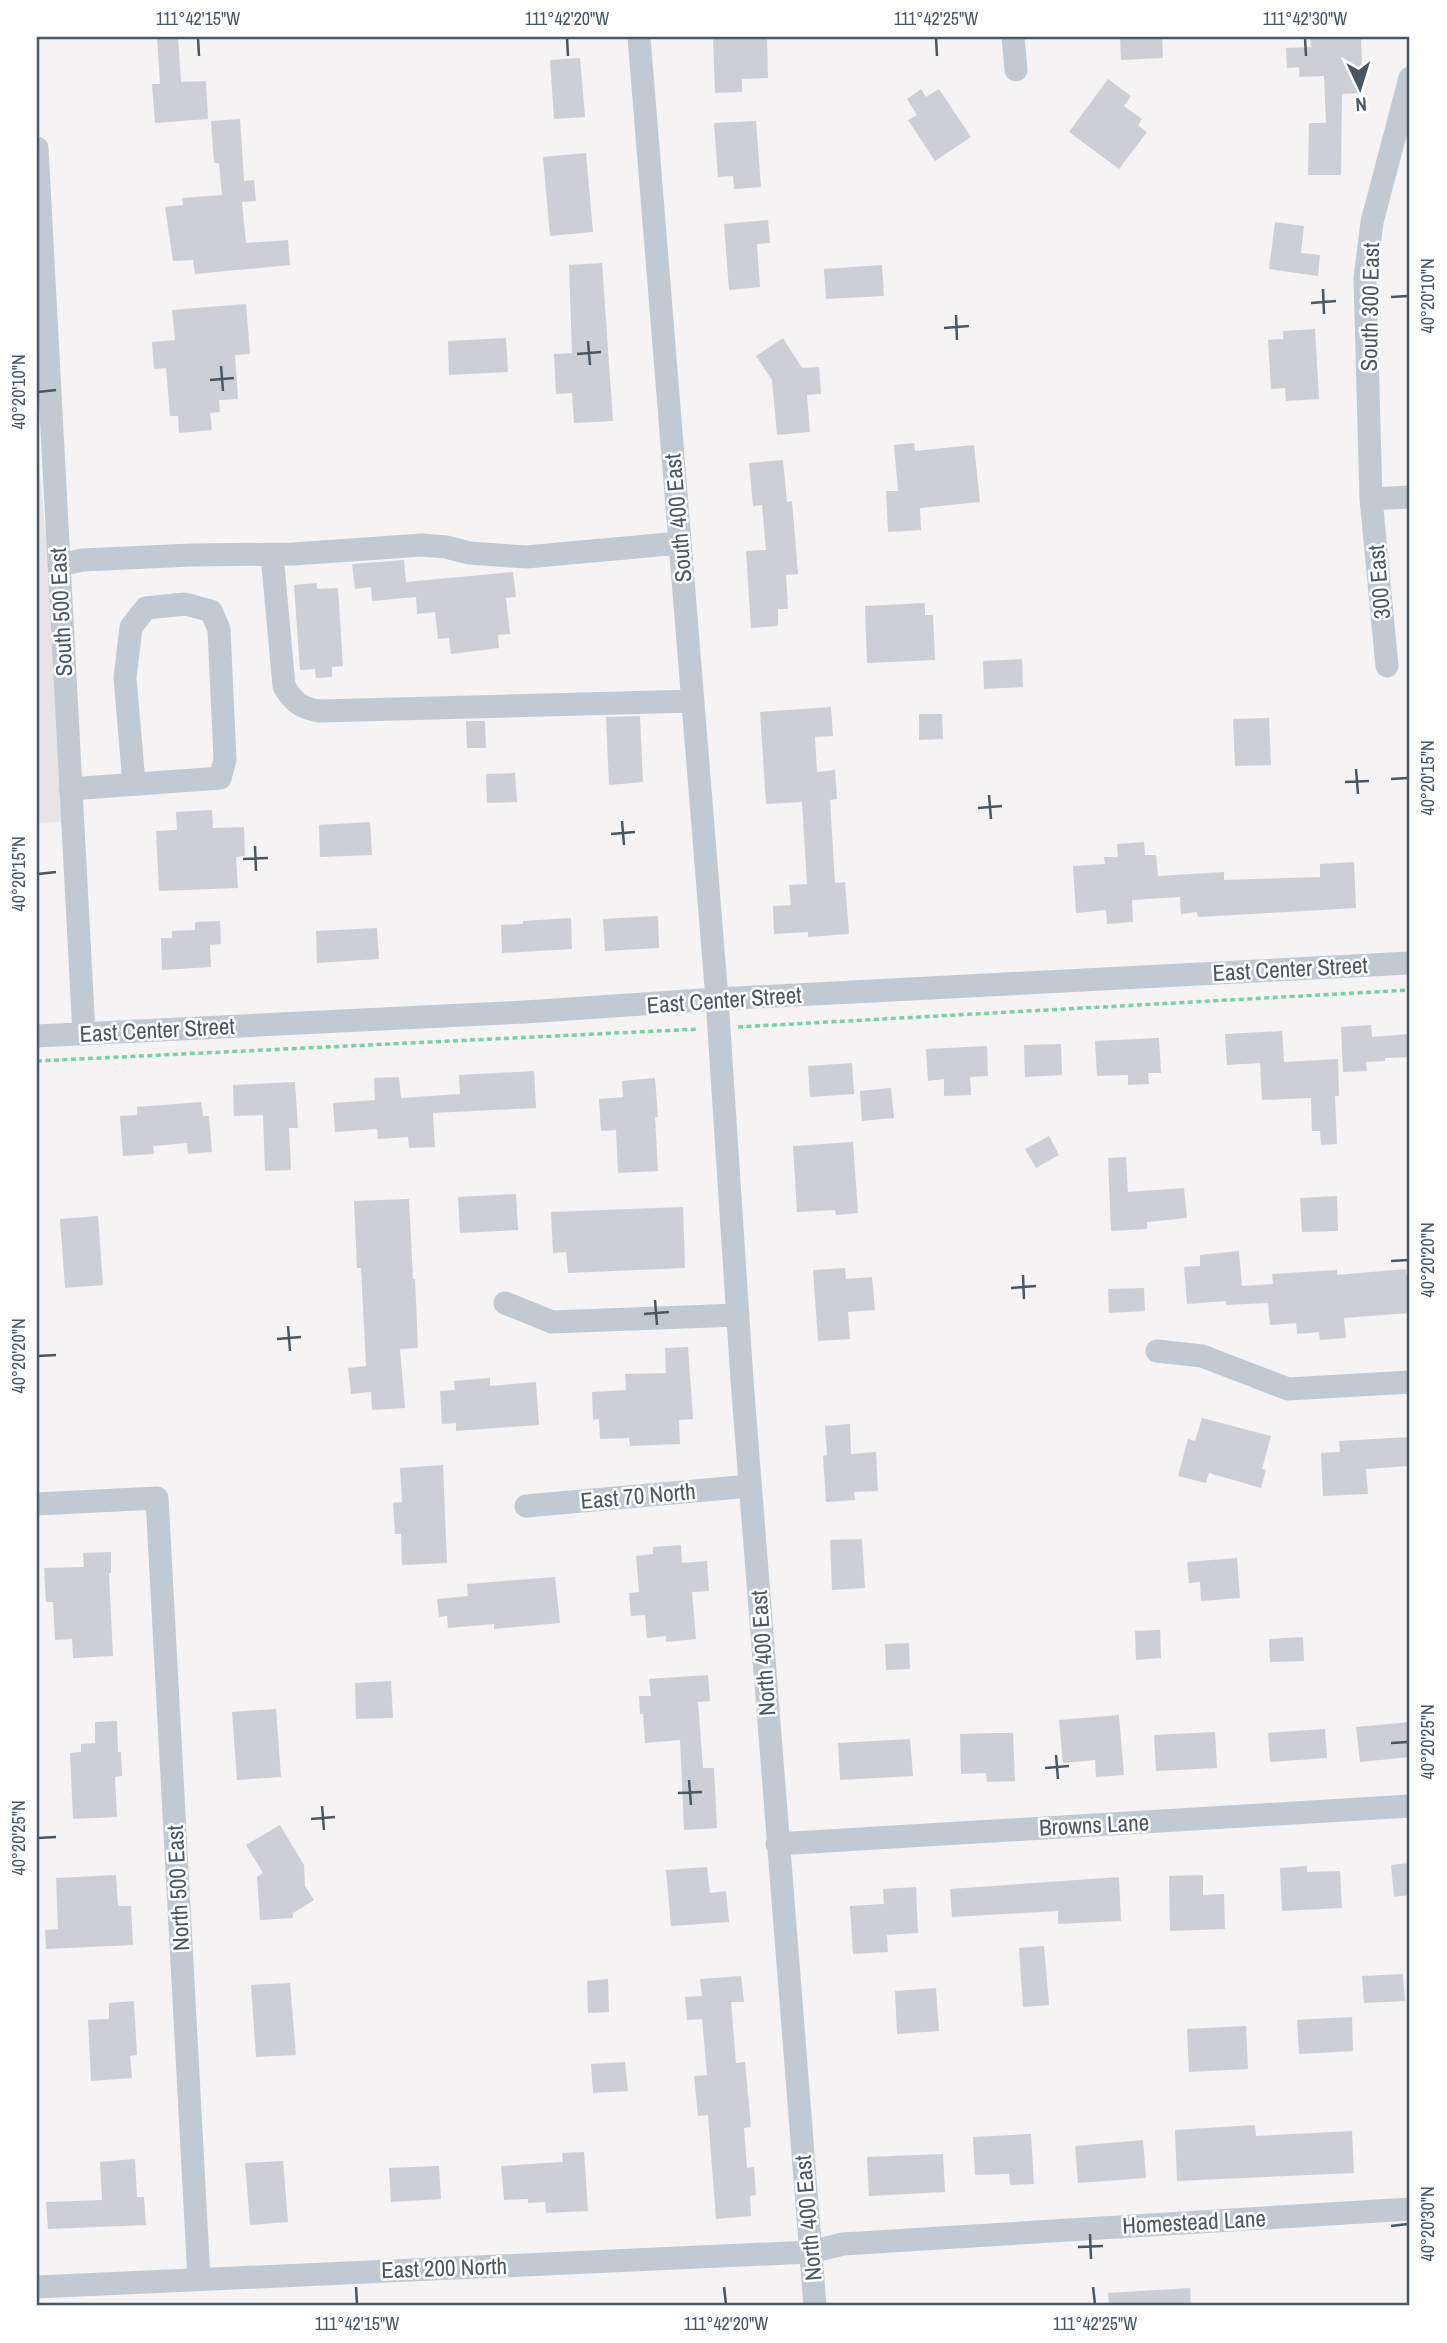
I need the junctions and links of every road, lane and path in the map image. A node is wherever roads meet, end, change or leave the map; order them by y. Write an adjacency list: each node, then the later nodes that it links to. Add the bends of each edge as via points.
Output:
1 (639, 37): 8 (street, South 400 East)
2 (1013, 37): 3 (street)
3 (1016, 70)
4 (1410, 78): 7 (street, South 300 East, via 1372,222 1365,279)
5 (37, 148): 10 (street, South 500 East)
6 (1410, 497): 7 (street)
7 (1371, 499): 11 (street, 300 East)
8 (680, 543): 9 (street, via 526,557 422,545); 12 (street, South 400 East)
9 (272, 555): 10 (street, via 83,559); 12 (street, via 284,686 289,696 307,709)
10 (58, 565): 14 (street, South 500 East)
11 (1387, 666)
12 (693, 701): 16 (street, South 400 East)
13 (134, 783): 13 (street, via 125,678 131,627 146,608 185,604 211,611 219,629 225,760 220,778); 14 (street)
14 (70, 789): 17 (street, South 500 East)
15 (1410, 962): 16 (street, East Center Street)
16 (717, 999): 17 (street, East Center Street); 20 (street, North 400 East)
17 (84, 1034): 18 (street, East Center Street)
18 (37, 1036)
19 (505, 1303): 20 (street, via 552,1322)
20 (738, 1315): 23 (street, North 400 East)
21 (1157, 1351): 22 (street, via 1202,1356 1288,1389)
22 (1410, 1382)
23 (750, 1486): 25 (street, East 70 North); 27 (street, North 400 East)
24 (37, 1504): 30 (street, North 500 East, via 158,1498)
25 (526, 1506)
26 (1410, 1806): 27 (street, Browns Lane)
27 (777, 1844): 29 (street, North 400 East)
28 (1410, 2209): 29 (street, Homestead Lane, via 843,2244)
29 (810, 2252): 30 (street, East 200 North); 32 (street, North 400 East)
30 (199, 2278): 31 (street, East 200 North)
31 (37, 2287)
32 (815, 2306)

